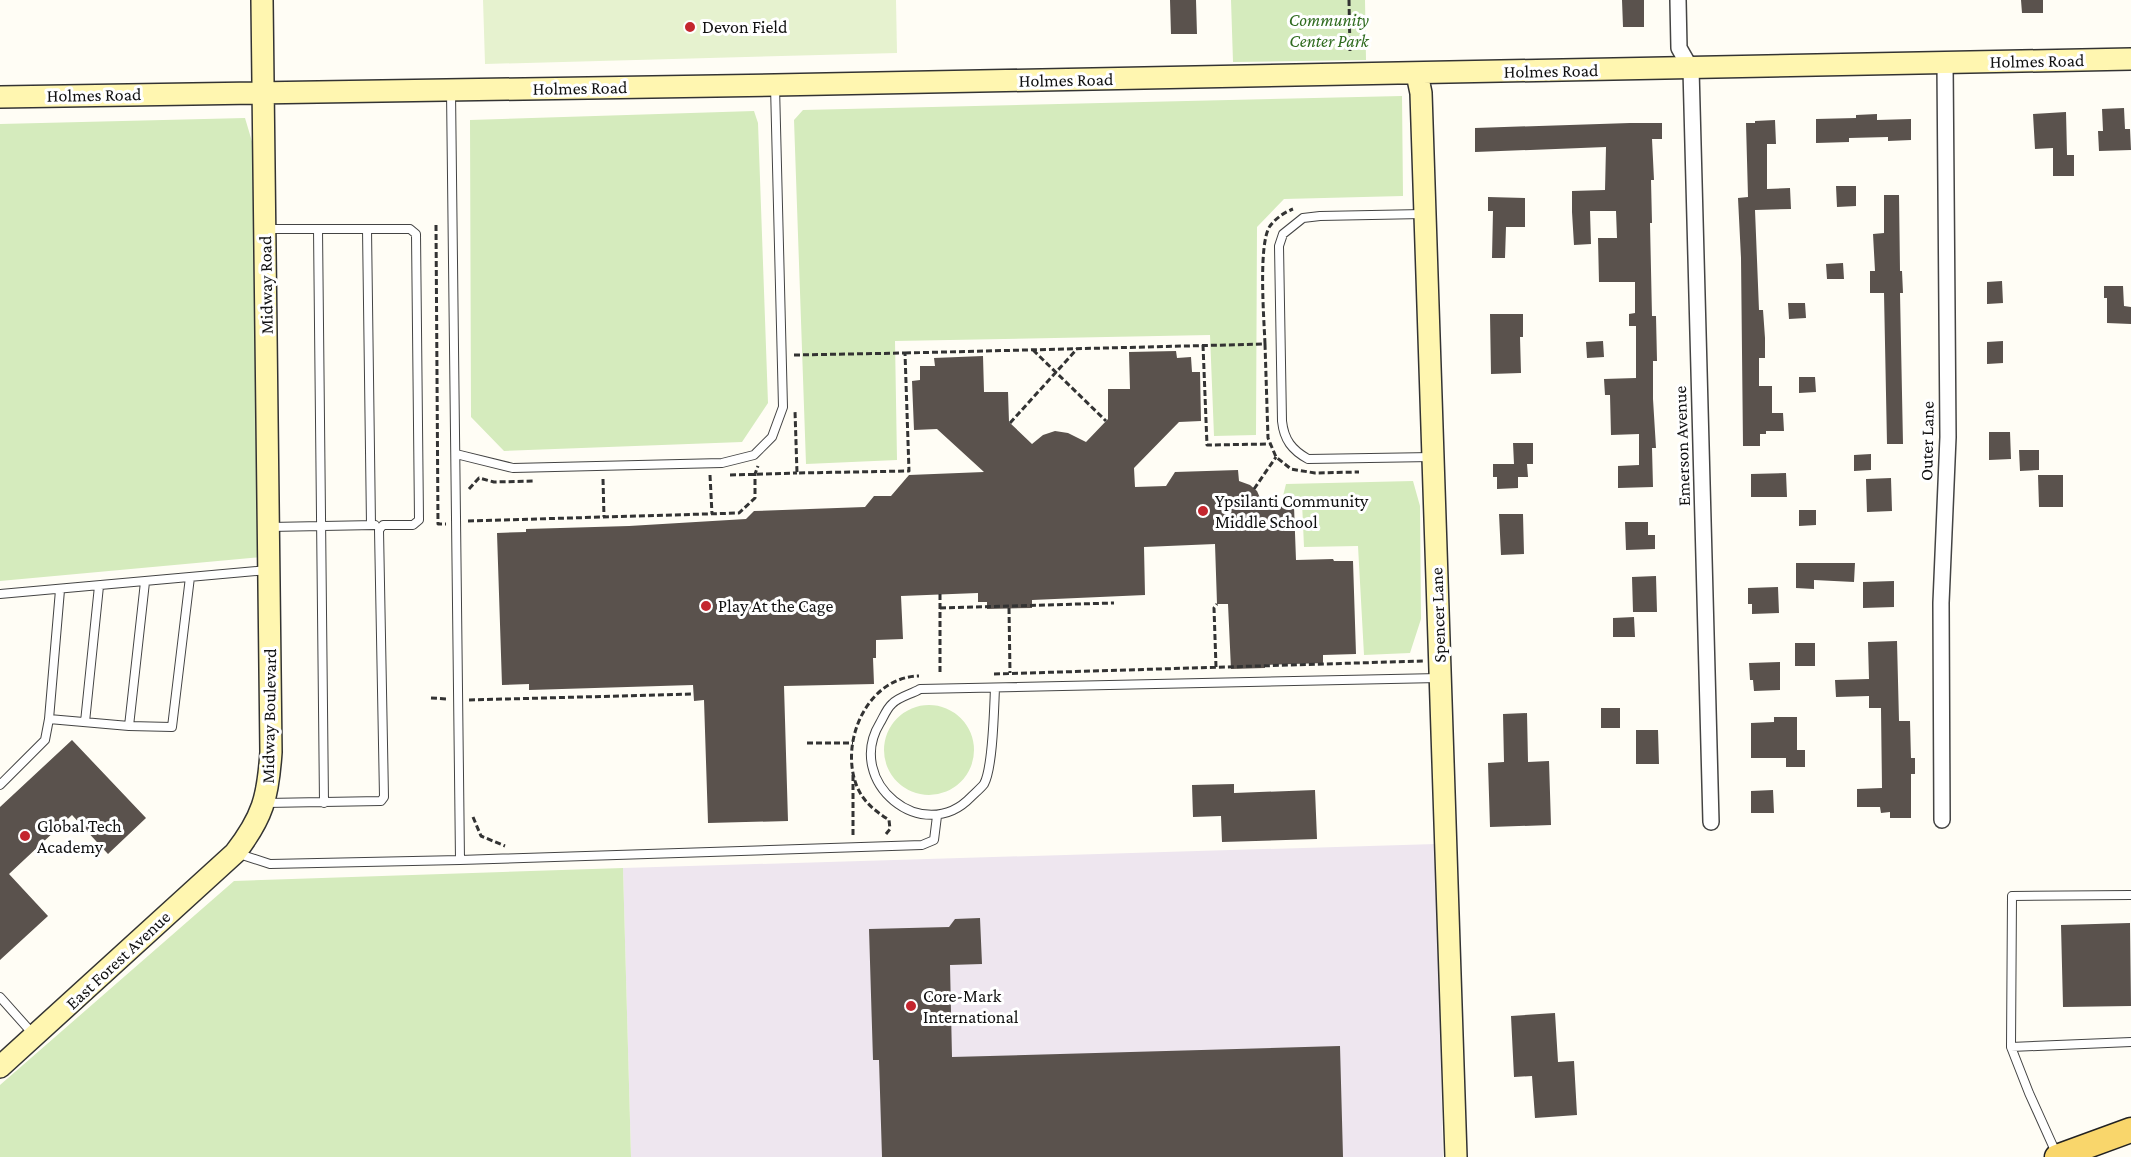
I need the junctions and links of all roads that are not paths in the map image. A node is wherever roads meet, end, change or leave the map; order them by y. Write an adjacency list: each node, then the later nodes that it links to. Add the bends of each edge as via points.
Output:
1 (262, 0): 9 (street, Midway Road)
2 (1678, 0): 5 (street, via 1679,48)
3 (2131, 59): 4 (street, Holmes Road)
4 (1945, 63): 5 (street, Holmes Road); 36 (street, Outer Lane, via 1948,437 1941,603)
5 (1690, 69): 6 (street, Holmes Road); 37 (street, Emerson Avenue)
6 (1417, 74): 7 (street, Holmes Road); 11 (street, Spencer Lane, via 1421,93)
7 (775, 86): 8 (street, Holmes Road); 15 (lane, via 783,407 772,437 754,455 722,463 513,468)
8 (451, 89): 9 (street, Holmes Road); 15 (lane)
9 (264, 92): 10 (street, Holmes Road); 13 (street, Midway Road)
10 (0, 97)
11 (1424, 214): 16 (street, Spencer Lane); 16 (lane, via 1303,219 1283,234 1279,246 1282,421 1288,444 1308,459)
12 (367, 229): 14 (lane); 17 (lane); 18 (lane, via 410,229 416,234 419,520 413,525)
13 (266, 230): 14 (lane); 20 (street, Midway Road)
14 (318, 230): 19 (lane)
15 (456, 454): 39 (lane)
16 (1433, 457): 27 (street, Spencer Lane)
17 (371, 525): 18 (lane); 19 (lane)
18 (383, 525): 33 (lane, via 379,530 384,797 381,801)
19 (322, 526): 20 (lane); 33 (lane)
20 (269, 527): 21 (street, Midway Road)
21 (270, 570): 22 (lane); 34 (street, Midway Boulevard, via 271,752)
22 (190, 577): 23 (lane); 31 (lane, via 172,727)
23 (145, 582): 24 (lane); 31 (lane)
24 (99, 586): 25 (lane); 30 (lane)
25 (60, 590): 26 (lane); 29 (lane)
26 (0, 594)
27 (1440, 669): 28 (lane); 47 (street, Spencer Lane)
28 (995, 688): 35 (lane, via 991,755 985,783 964,805); 35 (lane, via 920,689 892,704 873,734 872,768 881,789 904,809)
29 (49, 719): 30 (lane); 32 (lane, via 45,740)
30 (85, 722): 31 (lane)
31 (129, 726)
32 (0, 785)
33 (324, 802): 34 (lane)
34 (265, 803): 38 (street, Midway Boulevard, via 252,831)
35 (937, 816): 39 (lane, via 934,840 922,845)
36 (1942, 820)
37 (1711, 822)
38 (235, 853): 39 (lane, via 270,864); 42 (street, East Forest Avenue)
39 (460, 860)
40 (2131, 896): 44 (lane, via 2012,896)
41 (0, 997): 42 (lane)
42 (35, 1036): 45 (street, East Forest Avenue)
43 (2131, 1042): 44 (lane)
44 (2011, 1047): 48 (lane)
45 (0, 1067)
46 (2131, 1130): 48 (main road)
47 (1456, 1157)
48 (2057, 1157)

